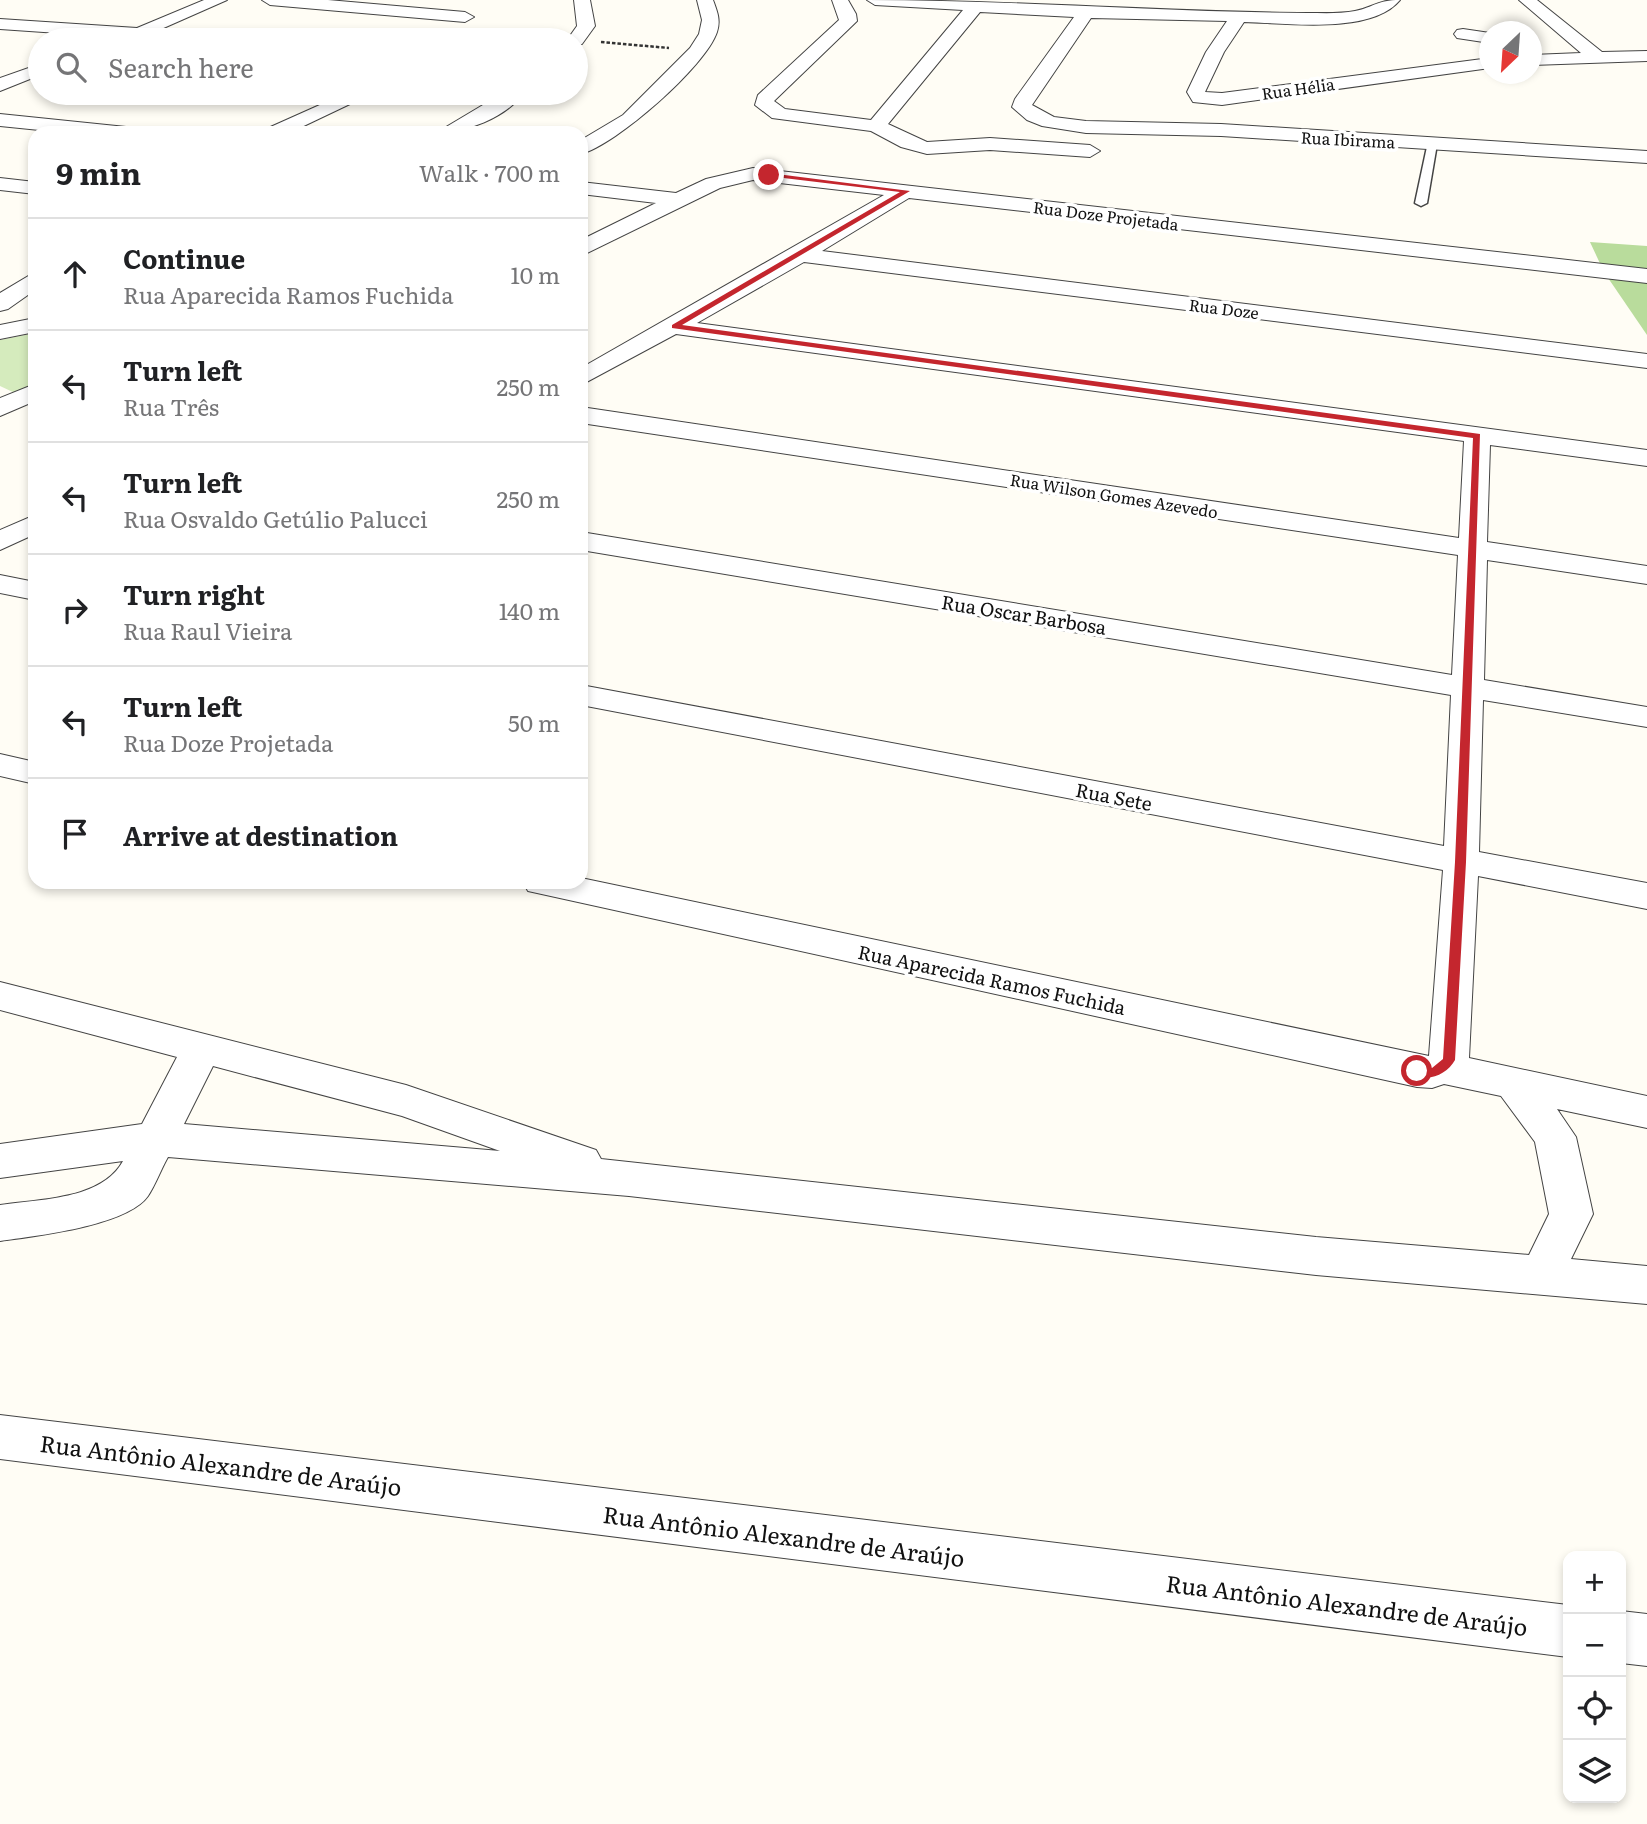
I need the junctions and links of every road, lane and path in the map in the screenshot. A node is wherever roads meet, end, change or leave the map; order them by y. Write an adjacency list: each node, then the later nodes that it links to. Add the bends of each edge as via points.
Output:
1 (219, 0): 17 (street)
2 (270, 0): 13 (street)
3 (582, 0): 19 (street)
4 (705, 0): 42 (street, via 711,20 697,51 630,118)
5 (840, 0): 40 (street, via 848,14 844,26 765,99 764,105 779,114)
6 (874, 0): 10 (street)
7 (1392, 0): 14 (street, via 1353,17)
8 (1527, 0): 23 (street)
9 (479, 5): 13 (street)
10 (976, 6): 12 (street); 40 (street)
11 (19, 7): 15 (street)
12 (1086, 13): 14 (street); 36 (street, via 1024,99 1022,107 1027,113)
13 (465, 17): 18 (street)
14 (1239, 18): 29 (street, Rua Hélia, via 1215,52 1196,92 1200,98)
15 (0, 22): 16 (street)
16 (92, 28)
17 (146, 28)
18 (451, 28)
19 (585, 28)
20 (1463, 34): 21 (street)
21 (1479, 36)
22 (1647, 56): 23 (street)
23 (1597, 57): 24 (street)
24 (1542, 60)
25 (1479, 64): 29 (street, Rua Hélia)
26 (0, 67): 27 (street)
27 (28, 68)
28 (28, 74): 30 (street)
29 (1357, 81): 31 (street)
30 (0, 85)
31 (1338, 99)
32 (338, 105): 38 (street)
33 (498, 105): 39 (street)
34 (1318, 118): 41 (street)
35 (0, 120): 37 (street)
36 (1049, 122): 41 (street, Rua Ibirama)
37 (58, 126)
38 (289, 126)
39 (460, 126)
40 (876, 126): 44 (street, via 927,149 990,144)
41 (1298, 136): 43 (street, Rua Ibirama)
42 (588, 144)
43 (1432, 144): 45 (street, Rua Ibirama, via 1505,139); 51 (lane)
44 (1090, 150)
45 (1647, 157)
46 (0, 184): 47 (street)
47 (28, 187)
48 (588, 188): 50 (street)
49 (906, 191): 50 (street, Rua Doze Projetada, via 753,174 727,178); 53 (street); 56 (street, Rua Doze Projetada)
50 (680, 200): 52 (street, Rua Doze Projetada)
51 (1421, 203)
52 (588, 246)
53 (800, 255): 62 (street); 64 (street, Rua Doze)
54 (12, 268): 55 (street)
55 (28, 270)
56 (1647, 276)
57 (28, 284): 58 (street)
58 (0, 304)
59 (28, 305): 60 (street)
60 (0, 311)
61 (28, 326): 63 (street)
62 (675, 327): 65 (street); 69 (street)
63 (0, 332)
64 (1647, 361)
65 (588, 374)
66 (28, 395): 67 (street)
67 (0, 408)
68 (588, 416): 74 (street, Rua Wilson Gomes Azevedo)
69 (1477, 436): 70 (street); 74 (street)
70 (1647, 458)
71 (28, 527): 72 (street)
72 (0, 541)
73 (588, 542): 78 (street, Rua Oscar Barbosa)
74 (1471, 548): 75 (street, Rua Wilson Gomes Azevedo); 78 (street)
75 (1647, 575)
76 (0, 584): 77 (street)
77 (28, 590)
78 (1468, 686): 80 (street, Rua Oscar Barbosa); 83 (street)
79 (588, 696): 83 (street, Rua Sete)
80 (1647, 717)
81 (0, 765): 82 (street)
82 (28, 771)
83 (1461, 862): 85 (street, Rua Sete); 88 (street, via 1449,1060)
84 (573, 889): 88 (street, Rua Aparecida Ramos Fuchida, via 1403,1068 1432,1072)
85 (1647, 896)
86 (0, 996): 87 (street, via 139,1029)
87 (201, 1050): 91 (street); 93 (street, via 406,1101)
88 (1443, 1068): 89 (street, Rua Aparecida Ramos Fuchida)
89 (1514, 1083): 90 (street, Rua Aparecida Ramos Fuchida); 95 (street, via 1555,1137 1572,1214)
90 (1647, 1112)
91 (157, 1139): 92 (street); 93 (street); 94 (street, via 132,1185 114,1199 95,1208)
92 (0, 1161)
93 (629, 1179): 95 (street, via 1315,1256)
94 (0, 1223)
95 (1542, 1274): 96 (street)
96 (1647, 1285)
97 (0, 1437): 98 (street, Rua Antônio Alexandre de Araújo)
98 (1563, 1630)
99 (1626, 1638): 100 (street)
100 (1647, 1640)

